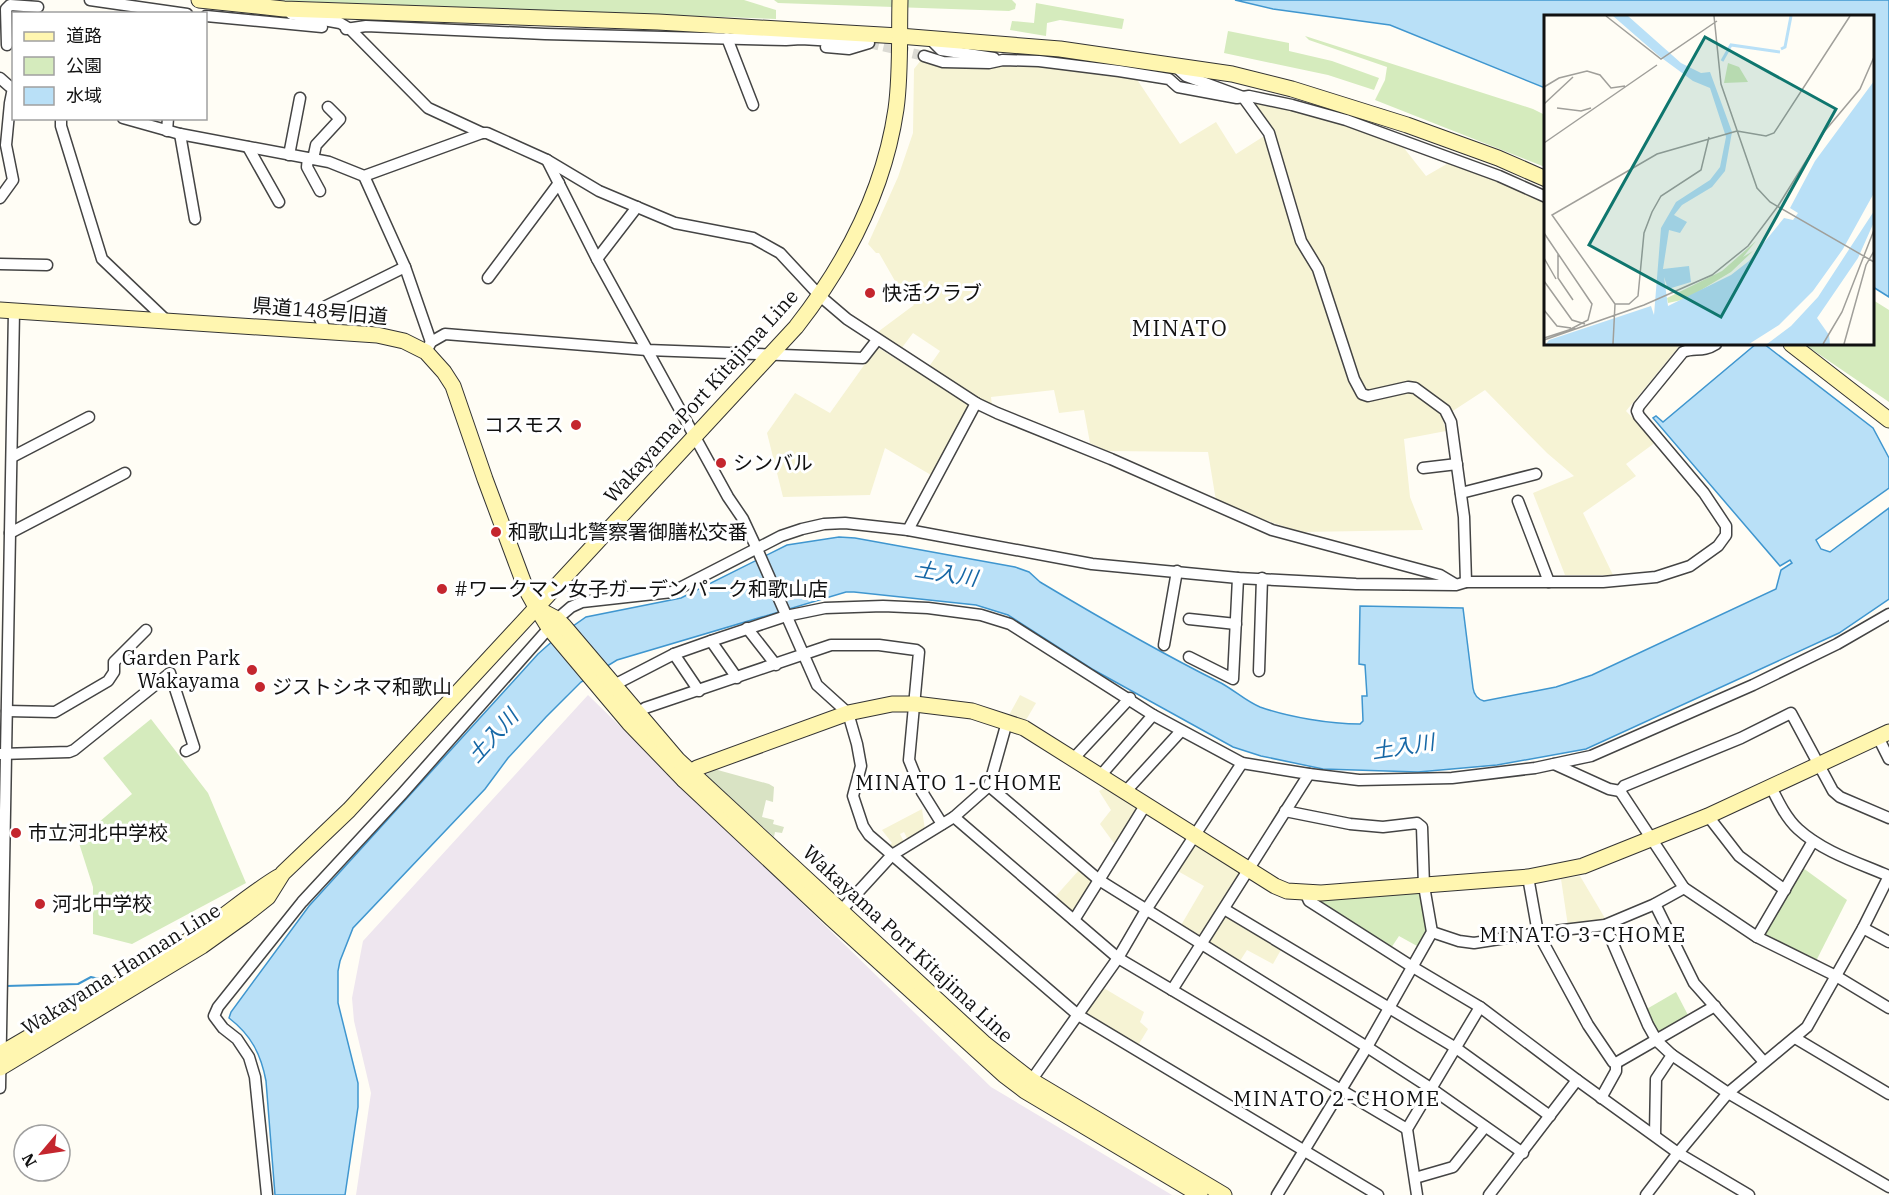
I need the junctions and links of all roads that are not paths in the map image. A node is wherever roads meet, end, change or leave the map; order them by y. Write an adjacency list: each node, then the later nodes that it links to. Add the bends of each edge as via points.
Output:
1 (90, 0): 5 (street)
2 (199, 0): 6 (main road)
3 (900, 0): 10 (main road)
4 (38, 7): 14 (street, via 10,5 6,9)
5 (116, 9): 7 (street)
6 (284, 9): 9 (street, via 293,16 340,23); 12 (main road, via 658,22)
7 (159, 12)
8 (207, 16): 9 (street)
9 (350, 29): 11 (street, via 366,26); 29 (street, via 428,108)
10 (899, 36): 12 (main road); 13 (main road); 50 (main road, Wakayama Port Kitajima Line, via 896,108 887,157 849,250)
11 (727, 38): 12 (street, via 852,42); 23 (street)
12 (866, 38)
13 (930, 39): 16 (street, via 941,50); 17 (main road, via 1026,45)
14 (7, 45)
15 (924, 56): 16 (street, via 944,62)
16 (1003, 60): 21 (street, via 1039,61 1169,79 1178,87)
17 (1174, 65): 21 (street, via 1186,76); 37 (main road, via 1232,74 1340,103 1498,158)
18 (0, 78): 19 (street)
19 (12, 88)
20 (12, 93): 32 (street)
21 (1243, 97): 40 (street, via 1346,120); 65 (street, via 1269,133 1301,240 1318,269 1358,388 1368,396 1415,388 1445,410 1451,422)
22 (300, 98): 33 (street)
23 (753, 105)
24 (328, 106): 34 (street, via 340,119 316,145)
25 (61, 120): 52 (street, via 102,259)
26 (130, 120): 28 (street)
27 (168, 120): 28 (street)
28 (167, 131): 30 (street)
29 (482, 133): 35 (street); 36 (street)
30 (180, 134): 31 (street); 44 (street)
31 (248, 147): 33 (street); 42 (street)
32 (3, 149): 41 (street, via 13,180)
33 (289, 155): 34 (street)
34 (310, 159): 36 (street); 39 (street, via 307,167)
35 (547, 160): 38 (street); 43 (street, via 599,191)
36 (364, 176): 48 (street)
37 (1544, 179)
38 (559, 183): 45 (street); 49 (street)
39 (320, 191)
40 (1544, 197)
41 (0, 198)
42 (279, 202)
43 (637, 207): 45 (street); 50 (street, via 675,223 753,238 780,253)
44 (195, 219)
45 (597, 259): 58 (street)
46 (0, 264): 47 (street)
47 (47, 266)
48 (405, 267): 53 (street, via 316,311); 57 (street)
49 (488, 278)
50 (820, 296): 54 (street); 59 (main road, Wakayama Port Kitajima Line)
51 (7, 310): 52 (main road, 県道148号旧道); 64 (street)
52 (166, 320): 53 (main road, 県道148号旧道)
53 (326, 331): 57 (main road, 県道148号旧道, via 377,335)
54 (877, 340): 59 (street, via 863,358); 60 (street)
55 (1711, 345): 78 (street, via 1683,352 1637,411 1704,493 1726,526 1726,536 1690,566 1674,573 1603,582)
56 (1792, 345): 62 (main road)
57 (428, 347): 58 (street, via 445,334); 80 (main road, 県道148号旧道, via 453,386)
58 (647, 350): 59 (street); 63 (street)
59 (770, 356): 63 (main road, Wakayama Port Kitajima Line)
60 (976, 403): 71 (street); 79 (street, via 1272,530)
61 (89, 417): 64 (street)
62 (1889, 420)
63 (695, 436): 73 (street); 80 (main road, Wakayama Port Kitajima Line)
64 (12, 457): 72 (street)
65 (1456, 464): 66 (street); 69 (street)
66 (1423, 468)
67 (125, 473): 72 (street)
68 (1536, 474): 69 (street)
69 (1461, 493): 79 (street)
70 (1518, 501): 78 (street)
71 (908, 530): 73 (street, via 824,524 781,536); 75 (street, via 1092,564)
72 (10, 533): 74 (street)
73 (758, 551): 81 (street); 86 (street, via 672,592 582,602 571,607)
74 (5, 561): 84 (street)
75 (1177, 571): 76 (street); 90 (street)
76 (1238, 578): 77 (street); 85 (street)
77 (1262, 578): 79 (street, via 1356,584); 95 (street)
78 (1549, 582): 79 (street)
79 (1461, 583)
80 (536, 608): 86 (main road); 133 (main road, Wakayama Hannan Line, via 349,810)
81 (785, 614): 87 (street); 92 (street); 99 (street, via 883,606 981,615 1010,624)
82 (1889, 614): 113 (street, via 1743,689 1591,756)
83 (1189, 619): 85 (street)
84 (4, 623): 101 (street)
85 (1236, 624): 93 (street, via 1233,679)
86 (556, 627): 97 (main road); 190 (street, via 302,902 218,1007 214,1016 249,1057 255,1077)
87 (747, 628): 89 (street); 94 (street)
88 (146, 630): 101 (street, via 114,662 114,672 108,681 55,712)
89 (711, 641): 91 (street); 96 (street)
90 (1164, 645)
91 (674, 654): 97 (street); 98 (street)
92 (805, 655): 94 (street); 100 (street, via 831,645 850,644 916,650 919,652); 102 (street, via 817,685)
93 (1189, 657)
94 (776, 665): 96 (street)
95 (1259, 671)
96 (737, 678): 98 (street)
97 (605, 681): 103 (main road, Wakayama Port Kitajima Line); 117 (main road, Wakayama Port Kitajima Line, via 637,732)
98 (699, 691): 103 (street, via 645,708)
99 (1130, 698): 104 (street); 110 (street)
100 (915, 704): 102 (main road, via 892,704); 105 (main road, via 972,711); 127 (street, via 909,760 922,792)
101 (7, 711): 109 (street)
102 (848, 713): 117 (main road, via 697,768); 131 (street, via 861,766 853,796 863,826)
103 (638, 714): 117 (main road, Wakayama Port Kitajima Line)
104 (1154, 715): 106 (street); 116 (street)
105 (1007, 722): 110 (main road); 118 (street)
106 (1181, 731): 112 (street); 120 (street)
107 (1884, 734): 111 (street); 114 (main road)
108 (186, 751): 109 (street, via 194,747 170,673 74,750)
109 (3, 753): 134 (street)
110 (1074, 758): 116 (main road)
111 (1889, 759)
112 (1242, 763): 115 (street); 128 (street)
113 (1554, 764): 115 (street, via 1441,778 1359,780); 121 (street)
114 (1818, 765): 119 (main road); 121 (street, via 1791,713); 126 (street, via 1840,797)
115 (1309, 774): 123 (street)
116 (1101, 775): 120 (main road)
117 (687, 776): 145 (main road, Wakayama Port Kitajima Line)
118 (989, 786): 125 (street); 137 (street)
119 (1771, 787): 124 (main road); 130 (street, via 1797,829)
120 (1126, 791): 122 (main road)
121 (1620, 791): 129 (street)
122 (1146, 804): 128 (main road); 137 (street)
123 (1285, 811): 132 (street); 138 (street, via 1350,824 1383,827 1417,823 1422,827)
124 (1708, 816): 129 (main road); 140 (street, via 1739,856)
125 (954, 817): 127 (street); 146 (street)
126 (1889, 818)
127 (942, 824): 131 (street)
128 (1193, 835): 132 (main road); 144 (street)
129 (1654, 839): 136 (main road, via 1583,866); 139 (street)
130 (1813, 841): 135 (street); 140 (street)
131 (892, 855): 145 (street); 163 (street)
132 (1248, 869): 141 (main road, via 1287,891); 143 (street)
133 (283, 873): 168 (main road, Wakayama Hannan Line, via 144,970); 172 (main road, Wakayama Hannan Line, via 268,897 202,946)
134 (2, 874): 157 (street)
135 (1889, 876): 148 (street)
136 (1528, 877): 138 (main road); 150 (street)
137 (1099, 879): 144 (street); 146 (street)
138 (1424, 886): 141 (main road); 149 (street)
139 (1684, 888): 142 (street); 151 (street)
140 (1785, 890): 151 (street)
141 (1305, 892): 155 (street, via 1309,901)
142 (1655, 904): 147 (street); 159 (street, via 1694,983)
143 (1224, 909): 153 (street); 160 (street)
144 (1146, 910): 153 (street); 154 (street)
145 (837, 915): 174 (main road, Wakayama Port Kitajima Line)
146 (1074, 920): 154 (street)
147 (1605, 925): 150 (street); 165 (street)
148 (1863, 928): 152 (street); 156 (street)
149 (1432, 932): 150 (street, via 1474,943); 155 (street)
150 (1538, 933): 171 (street, via 1588,1025)
151 (1757, 937): 156 (street)
152 (1889, 942)
153 (1201, 945): 158 (street); 166 (street)
154 (1118, 958): 158 (street); 163 (street)
155 (1411, 966): 160 (street); 161 (street)
156 (1836, 976): 162 (street); 164 (street, via 1807,1026)
157 (2, 987): 168 (street)
158 (1172, 990): 177 (street)
159 (1715, 1006): 165 (street); 170 (street)
160 (1388, 1007): 166 (street); 167 (street)
161 (1480, 1007): 167 (street); 173 (street)
162 (1889, 1008)
163 (1078, 1015): 174 (street); 185 (street)
164 (1795, 1038): 170 (street); 179 (street)
165 (1656, 1041): 169 (street); 171 (street)
166 (1367, 1047): 176 (street); 177 (street)
167 (1456, 1048): 176 (street); 181 (street)
168 (0, 1054): 172 (street)
169 (1672, 1055): 178 (street); 184 (street, via 1656,1079)
170 (1764, 1062): 178 (street)
171 (1616, 1063): 180 (street, via 1616,1071)
172 (0, 1068): 175 (street)
173 (1577, 1080): 180 (street); 181 (street)
174 (1028, 1085): 191 (main road, Wakayama Port Kitajima Line); 192 (main road, Wakayama Port Kitajima Line)
175 (0, 1088)
176 (1432, 1089): 182 (street); 183 (street)
177 (1340, 1090): 183 (street); 185 (street)
178 (1728, 1093): 186 (street); 189 (street)
179 (1889, 1094)
180 (1601, 1098): 184 (street)
181 (1550, 1116): 187 (street)
182 (1485, 1127): 187 (street); 188 (street, via 1453,1167)
183 (1407, 1130): 188 (street)
184 (1655, 1135): 186 (street)
185 (1305, 1150): 193 (street); 194 (street)
186 (1678, 1153): 197 (street); 198 (street)
187 (1523, 1154): 196 (street)
188 (1415, 1178): 195 (street)
189 (1889, 1187)
190 (267, 1195)
191 (1200, 1195)
192 (1224, 1195)
193 (1277, 1195)
194 (1378, 1195)
195 (1417, 1195)
196 (1489, 1195)
197 (1646, 1195)
198 (1749, 1195)

